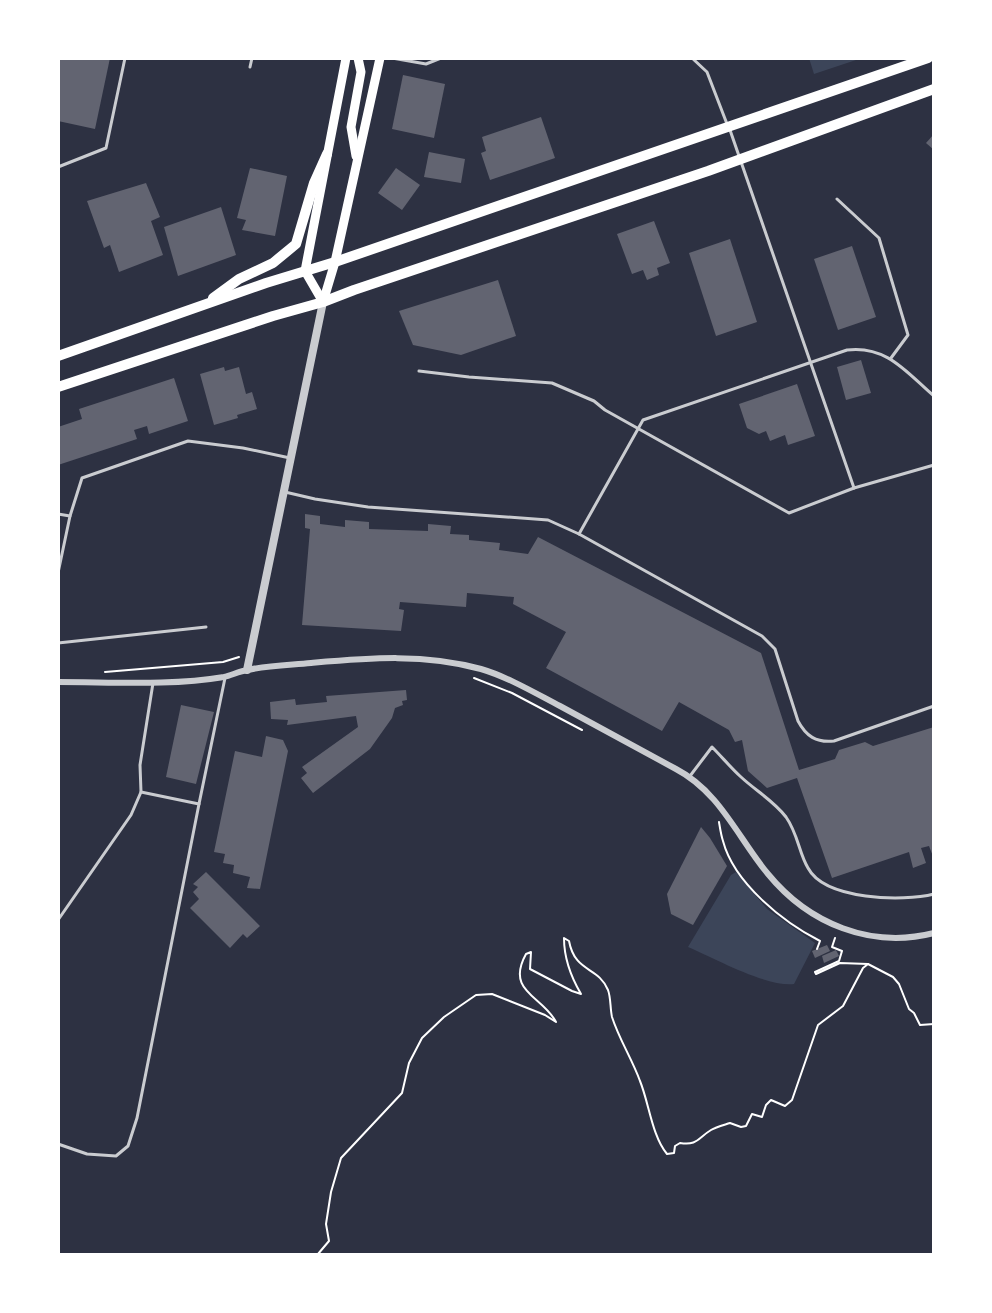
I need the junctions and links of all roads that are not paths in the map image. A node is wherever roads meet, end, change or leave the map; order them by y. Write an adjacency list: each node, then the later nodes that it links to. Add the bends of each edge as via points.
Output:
1 (125, 58): 16 (lane, via 106,148)
2 (252, 58): 10 (lane)
3 (346, 58): 13 (main road)
4 (358, 58): 15 (main road, via 361,72 351,127)
5 (381, 58): 15 (main road)
6 (392, 58): 7 (lane, via 426,64)
7 (441, 58)
8 (692, 58): 12 (lane, via 707,72)
9 (928, 58): 12 (main road)
10 (250, 67)
11 (933, 89): 14 (main road)
12 (729, 127): 14 (lane); 18 (main road)
13 (327, 154): 19 (main road); 21 (main road, via 296,244 273,263 239,279)
14 (741, 159): 20 (main road); 24 (lane)
15 (357, 161): 18 (main road)
16 (58, 167)
17 (837, 199): 23 (lane, via 879,238 908,335)
18 (335, 262): 19 (main road); 20 (main road)
19 (305, 271): 20 (main road); 21 (main road)
20 (323, 302): 26 (main road); 29 (street)
21 (203, 305): 22 (main road)
22 (58, 356)
23 (891, 358): 24 (lane, via 860,348); 27 (lane)
24 (811, 363): 28 (lane, via 643,420); 31 (lane)
25 (419, 371): 28 (lane, via 552,383 594,401)
26 (58, 387)
27 (933, 396)
28 (637, 428): 31 (lane, via 789,513); 35 (lane)
29 (292, 458): 32 (street); 34 (lane, via 188,441 82,478)
30 (933, 465): 31 (lane)
31 (854, 488)
32 (285, 492): 35 (lane, via 368,507 548,520); 39 (street)
33 (58, 514): 34 (lane)
34 (70, 516): 36 (lane)
35 (579, 534): 43 (lane, via 762,636 775,648 798,721 812,738 834,741)
36 (58, 573)
37 (206, 627): 38 (lane)
38 (58, 643)
39 (247, 670): 40 (street); 44 (street, via 367,658 445,661 507,680)
40 (225, 676): 42 (street); 46 (lane)
41 (58, 682): 42 (street)
42 (153, 683): 45 (lane, via 140,765)
43 (933, 706)
44 (690, 776): 47 (lane, via 712,747 786,817 808,869 823,883 840,891 865,895 918,898); 49 (street, via 733,822 768,874 810,912 861,935 915,938)
45 (141, 792): 46 (lane); 48 (lane, via 131,815)
46 (199, 804): 50 (lane, via 137,1119 128,1146 116,1156 87,1154)
47 (933, 894)
48 (58, 920)
49 (933, 933)
50 (58, 1144)

